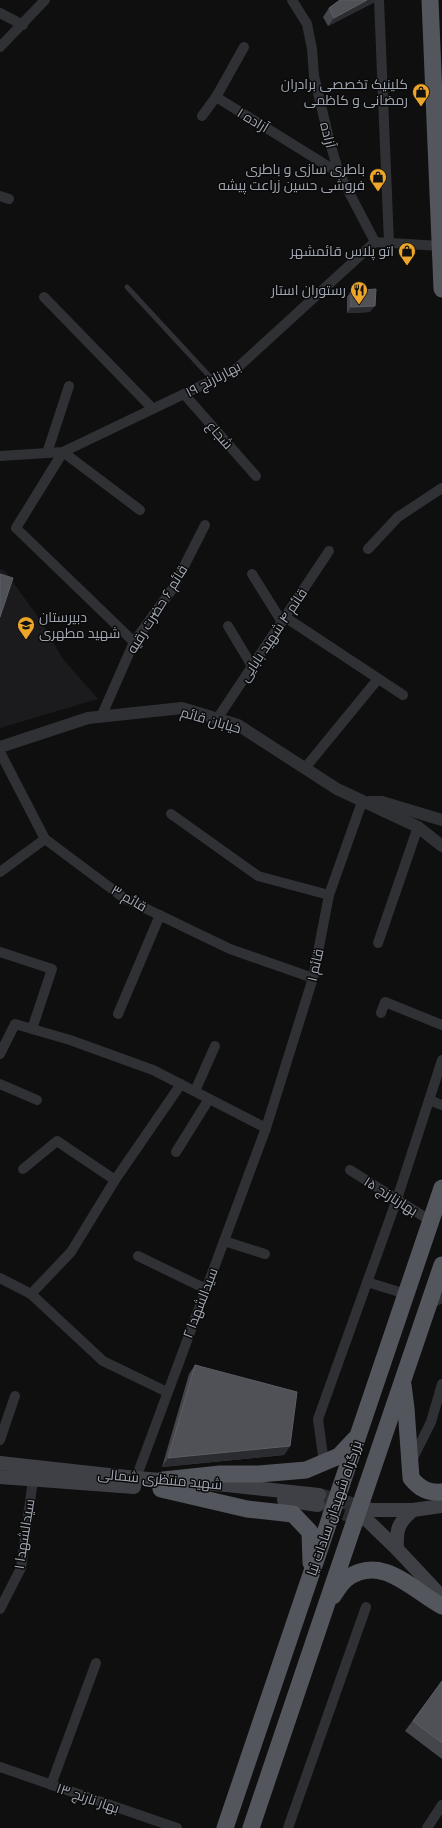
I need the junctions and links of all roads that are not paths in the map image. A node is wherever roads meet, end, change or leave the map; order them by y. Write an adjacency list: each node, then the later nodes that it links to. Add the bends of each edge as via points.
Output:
1 (46, 0): 6 (street)
2 (292, 0): 11 (street, آزاده, via 307,24 314,76)
3 (379, 0): 13 (street)
4 (430, 0): 14 (highway)
5 (0, 13): 6 (street)
6 (23, 25): 7 (street)
7 (0, 47)
8 (244, 47): 9 (street)
9 (216, 97): 10 (street); 11 (street, آزاده ۱)
10 (202, 116)
11 (339, 173): 12 (street, آزاده)
12 (375, 242): 13 (street); 18 (street, بهارنارنج ۱۹, via 236,369)
13 (389, 243): 14 (street)
14 (440, 246): 16 (highway)
15 (127, 287): 18 (lane)
16 (442, 288)
17 (44, 297): 21 (street)
18 (213, 380): 20 (street, بهارنارنج ۱۹)
19 (68, 386): 23 (street)
20 (184, 394): 21 (street, بهارنارنج ۱۹); 25 (street, شجاع)
21 (153, 409): 22 (street, بهارنارنج ۱۹)
22 (63, 452): 23 (street, بهارنارنج ۱۹); 27 (street); 34 (street, via 16,528)
23 (47, 453): 24 (street, بهارنارنج ۱۹)
24 (0, 456)
25 (256, 476)
26 (442, 488): 29 (street, via 398,517)
27 (140, 510)
28 (205, 525): 34 (street, قائم ۶ حضرت رقیه, via 173,588)
29 (368, 549)
30 (329, 551): 32 (street, قائم ۴ شهید بابایی)
31 (252, 574): 32 (street)
32 (284, 619): 35 (street, قائم ۴ شهید بابایی); 36 (street)
33 (228, 626): 35 (street)
34 (134, 642): 38 (street, قائم ۶ حضرت رقیه)
35 (252, 666): 39 (street, قائم ۴ شهید بابایی)
36 (378, 679): 37 (street); 42 (street)
37 (403, 695)
38 (101, 717): 39 (street, خیابان قائم, via 182,708); 40 (street, خیابان قائم, via 88,718)
39 (217, 719): 42 (street, خیابان قائم, via 238,725)
40 (0, 747)
41 (0, 752): 48 (street, قائم ۳)
42 (305, 768): 43 (street, خیابان قائم)
43 (362, 802): 45 (street, via 382,802); 46 (street, خیابان قائم); 51 (street, قائم ۱)
44 (171, 814): 51 (street, via 258,876)
45 (442, 820)
46 (418, 827): 47 (street); 49 (street, خیابان قائم); 53 (street)
47 (442, 835)
48 (45, 839): 50 (street); 52 (street, قائم ۳, via 124,898)
49 (442, 846)
50 (0, 872)
51 (329, 895): 55 (street, قائم ۱)
52 (160, 915): 55 (street, قائم ۳, via 230,949); 57 (street)
53 (378, 942)
54 (0, 952): 59 (street, via 52,969)
55 (313, 978): 70 (street, قائم ۱)
56 (382, 1013): 58 (street, via 385,1002)
57 (118, 1014)
58 (442, 1025)
59 (32, 1029): 61 (street, via 15,1024); 64 (street, via 153,1070)
60 (215, 1046): 65 (street)
61 (0, 1054)
62 (442, 1060): 68 (street)
63 (0, 1084): 67 (street)
64 (181, 1084): 65 (street); 74 (street)
65 (195, 1091): 66 (street)
66 (209, 1099): 70 (street); 71 (street)
67 (36, 1100)
68 (429, 1100): 69 (street); 76 (street)
69 (442, 1105)
70 (266, 1128): 78 (street, سیدالشهدا ۲)
71 (176, 1152)
72 (23, 1169): 74 (street, via 57,1141)
73 (350, 1170): 76 (street, بهارنارنج ۱۵)
74 (115, 1180): 85 (street, via 72,1252)
75 (442, 1188): 77 (highway, بزرگراه شهیدان سادات نیا)
76 (396, 1199): 77 (street, بهارنارنج ۱۵); 83 (street)
77 (431, 1221): 86 (highway, بزرگراه شهیدان سادات نیا)
78 (224, 1241): 79 (street); 84 (street, سیدالشهدا ۲)
79 (265, 1254)
80 (138, 1256): 84 (street)
81 (442, 1265): 87 (highway, بزرگراه شهیدان سادات نیا)
82 (0, 1278): 85 (street)
83 (367, 1282): 86 (street); 96 (street, via 318,1419)
84 (206, 1289): 90 (street, سیدالشهدا ۲)
85 (31, 1294): 90 (street, via 103,1361)
86 (406, 1294): 93 (highway, بزرگراه شهیدان سادات نیا)
87 (435, 1301): 88 (highway, بزرگراه شهیدان سادات نیا)
88 (402, 1382): 97 (highway); 110 (highway, بزرگراه شهیدان سادات نیا)
89 (442, 1384): 97 (street, via 430,1422)
90 (167, 1392): 99 (street, سیدالشهدا ۲)
91 (15, 1396): 92 (street)
92 (2, 1427): 94 (street)
93 (359, 1434): 96 (highway, via 339,1456); 107 (highway, بزرگراه شهیدان سادات نیا)
94 (0, 1440)
95 (0, 1463): 99 (main road, شهید منتظری شمالی)
96 (324, 1463): 101 (highway, via 306,1470 220,1474)
97 (410, 1464): 102 (highway, via 411,1478 418,1486 430,1493)
98 (0, 1477): 100 (main road, شهید منتظری شمالی)
99 (136, 1478): 101 (main road, شهید منتظری شمالی)
100 (33, 1480): 101 (main road, شهید منتظری شمالی); 112 (street, سیدالشهدا ۱, via 21,1568)
101 (162, 1485): 103 (main road, شهید منتظری شمالی, via 226,1485); 107 (highway, via 247,1509 293,1514 310,1532)
102 (442, 1492)
103 (319, 1500)
104 (442, 1506): 105 (main road)
105 (413, 1510): 106 (main road, via 398,1527); 106 (main road, via 370,1515)
106 (398, 1549): 108 (main road)
107 (311, 1574): 118 (highway, بزرگراه شهیدان سادات نیا)
108 (442, 1597)
109 (442, 1606): 110 (highway, via 386,1571 372,1569 360,1571 345,1579)
110 (325, 1607): 119 (highway, بزرگراه شهیدان سادات نیا)
111 (366, 1608): 120 (street)
112 (0, 1609)
113 (96, 1663): 115 (street)
114 (0, 1767): 115 (street, بهار نارنج ۱۳)
115 (51, 1785): 117 (street, بهار نارنج ۱۳)
116 (442, 1805): 121 (street)
117 (177, 1828)
118 (225, 1828)
119 (251, 1828)
120 (288, 1828)
121 (427, 1828)

